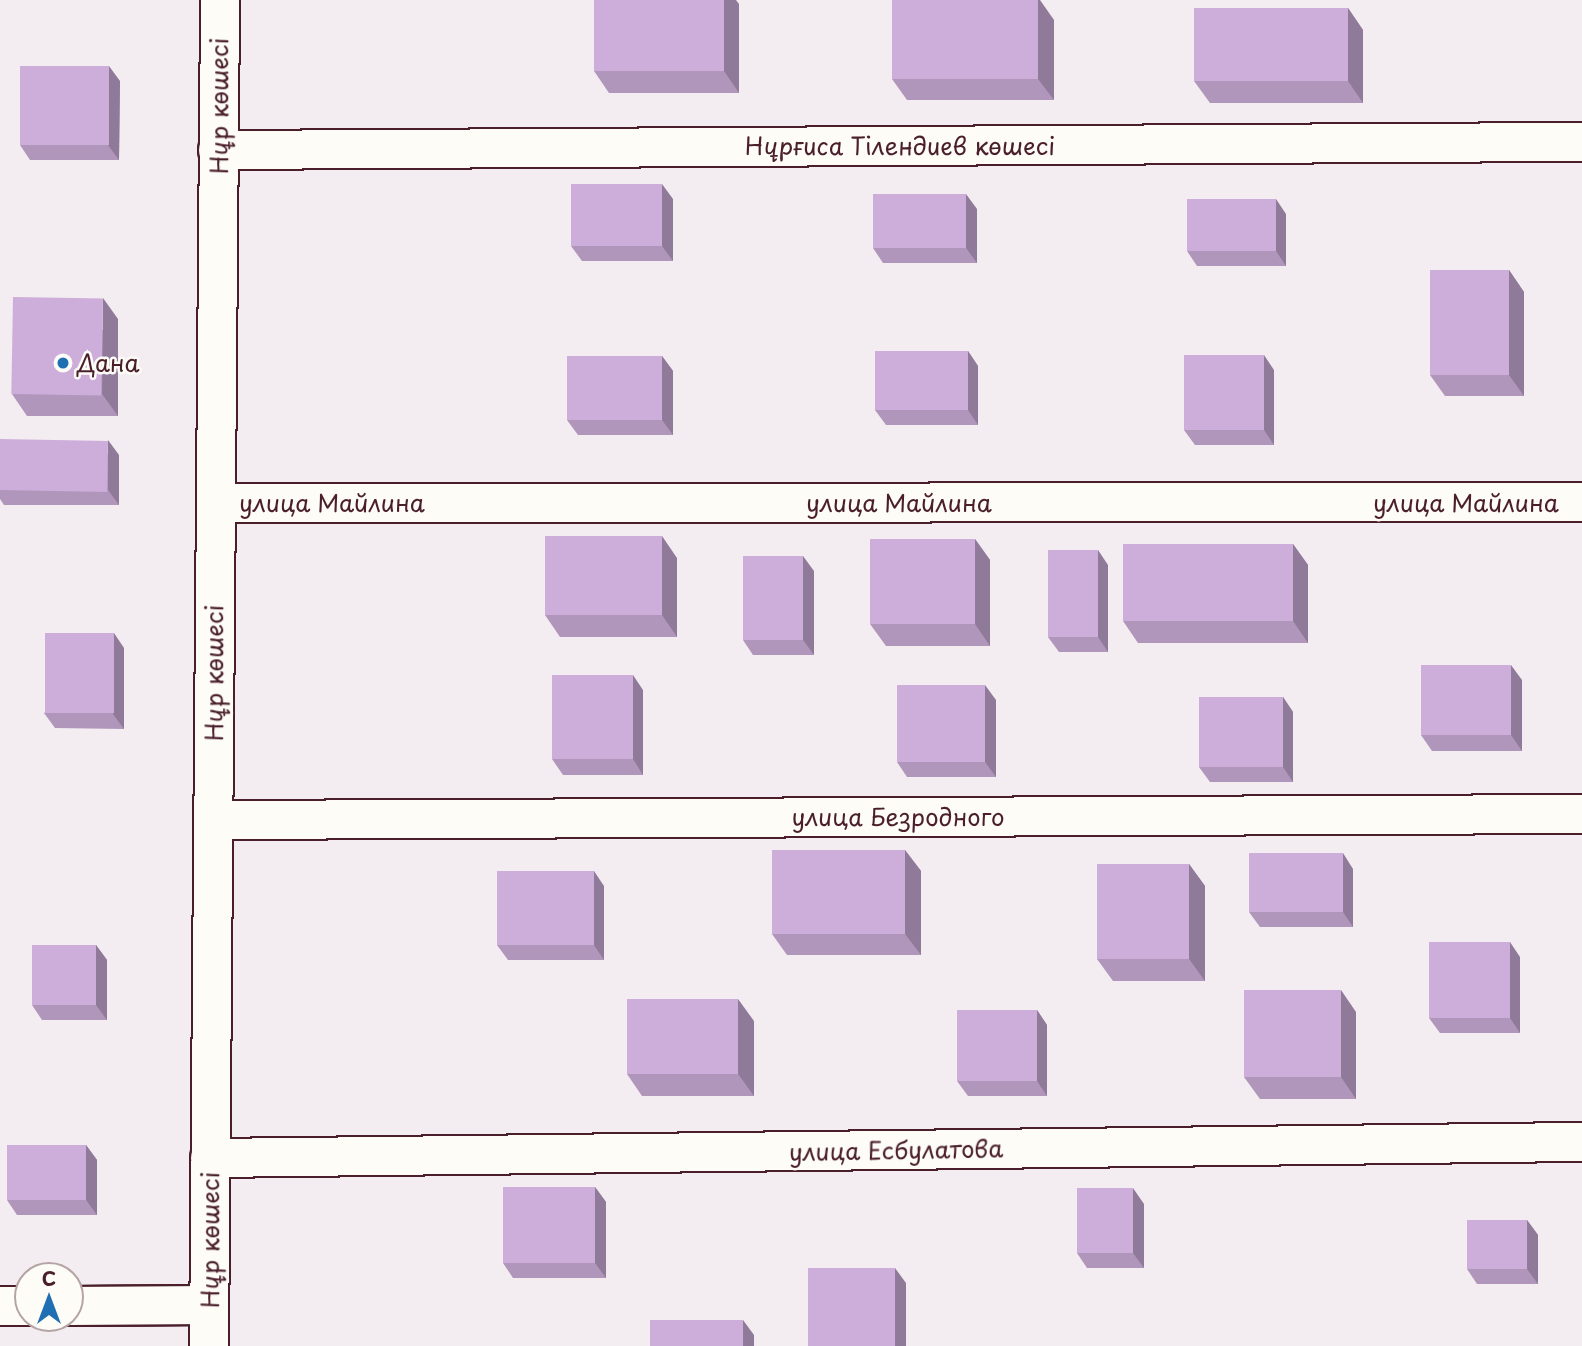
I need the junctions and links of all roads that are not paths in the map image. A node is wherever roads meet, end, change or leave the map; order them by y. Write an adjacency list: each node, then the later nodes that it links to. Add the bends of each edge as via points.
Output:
1 (220, 0): 3 (street, Нұр көшесі)
2 (1582, 142): 3 (street, Нұрғиса Тілендиев көшесі)
3 (218, 150): 5 (street, Нұр көшесі)
4 (1582, 502): 5 (street, улица Майлина)
5 (216, 503): 7 (street, Нұр көшесі)
6 (1582, 814): 7 (street, улица Безродного)
7 (213, 820): 9 (street, Нұр көшесі)
8 (1582, 1142): 9 (street, улица Есбулатова)
9 (210, 1158): 10 (street, Нұр көшесі)
10 (209, 1305): 11 (street); 12 (street, Нұр көшесі)
11 (84, 1306)
12 (209, 1346)

